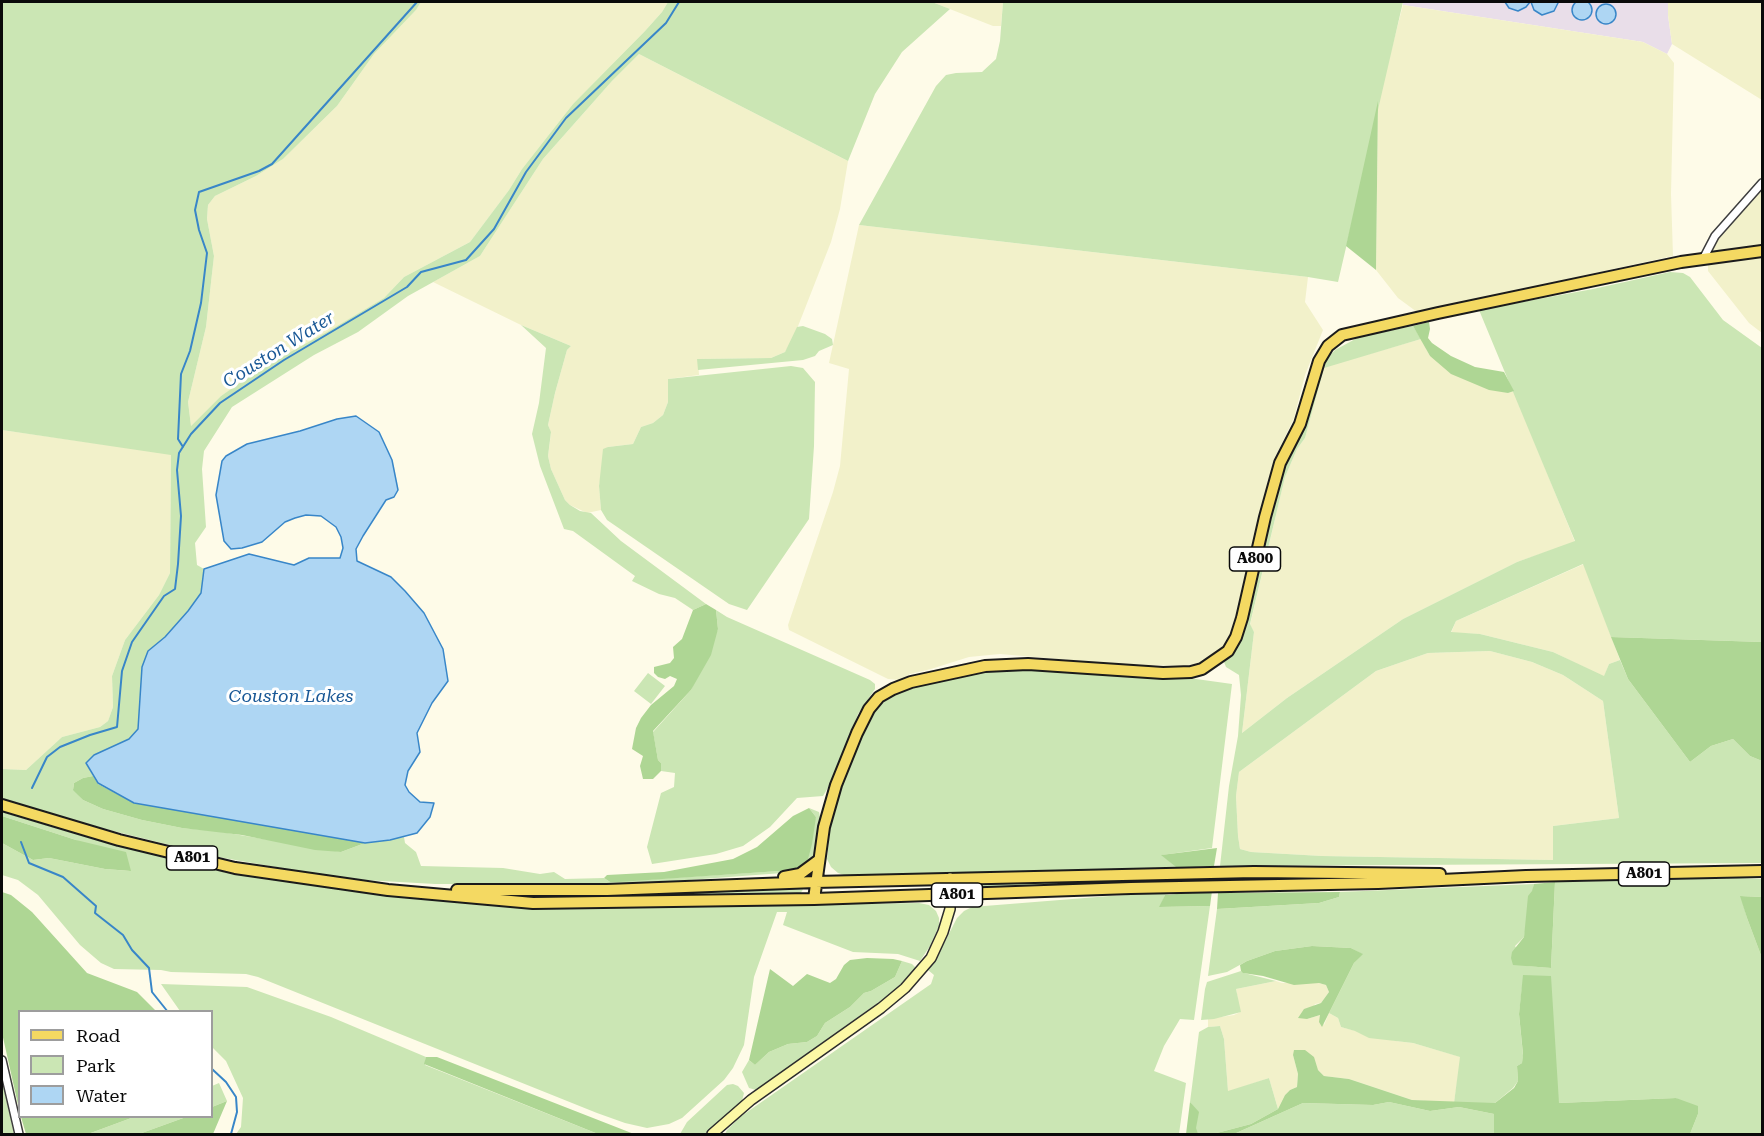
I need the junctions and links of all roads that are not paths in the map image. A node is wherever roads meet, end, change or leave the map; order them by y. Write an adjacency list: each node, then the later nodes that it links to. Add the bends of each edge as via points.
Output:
1 (1762, 183): 3 (street, via 1715,236)
2 (1762, 251): 3 (main road, A800)
3 (1703, 259): 5 (main road, A800, via 1342,335 1328,346 1319,361 1300,424 1280,463 1242,618 1228,651 1191,672 1028,664 985,666 893,689 879,697 856,733 829,806)
4 (2, 805): 11 (main road, A801, via 119,840 235,868)
5 (819, 860): 9 (main road, A800); 10 (main road, via 789,877 701,883)
6 (1762, 872): 7 (main road, A801)
7 (1526, 876): 8 (main road, A801, via 1377,872); 12 (main road, A801)
8 (950, 878): 9 (main road, A801); 12 (main road)
9 (815, 882): 10 (main road, A801); 13 (main road, A800)
10 (692, 887): 11 (main road, A801)
11 (388, 890): 13 (main road, A801, via 533,903)
12 (950, 895): 13 (main road, A801); 15 (main road, via 950,909 931,958 905,988 751,1100)
13 (814, 899)
14 (2, 1060): 16 (street)
15 (719, 1131): 17 (main road)
16 (20, 1134)
17 (712, 1134)

